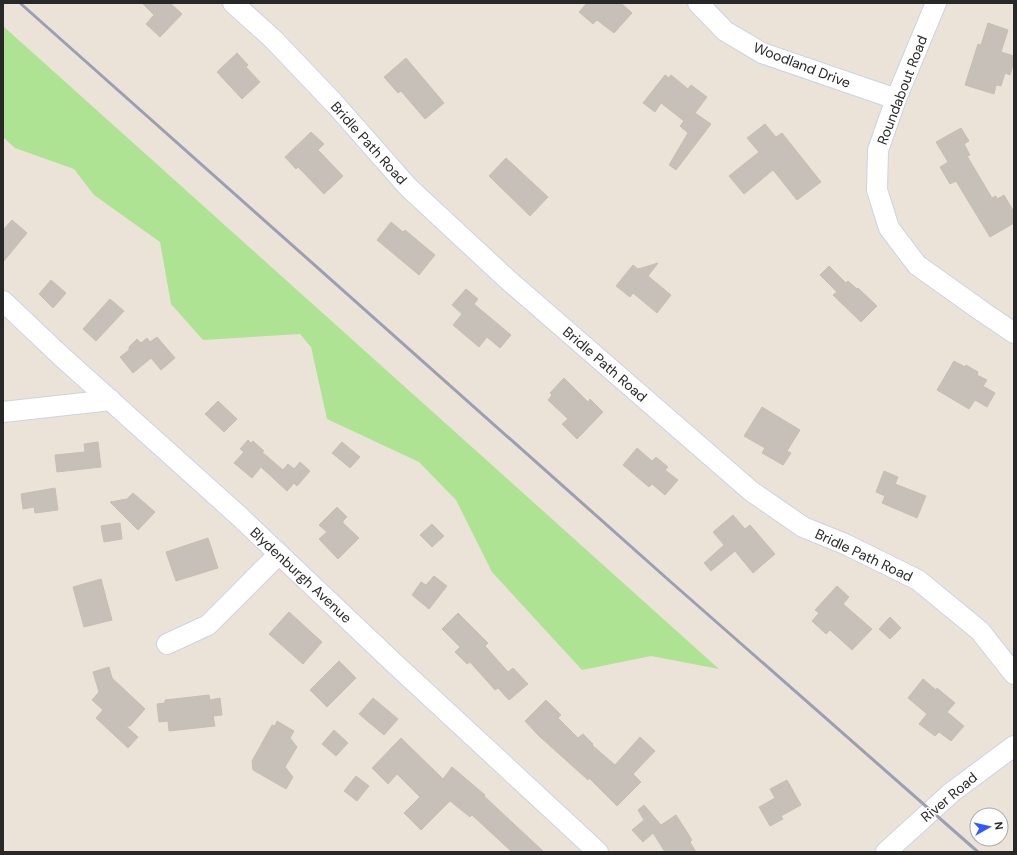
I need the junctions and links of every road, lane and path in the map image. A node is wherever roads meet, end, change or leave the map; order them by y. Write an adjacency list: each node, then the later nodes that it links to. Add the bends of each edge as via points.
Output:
1 (233, 3): 11 (street, Bridle Path Road, via 273,39 324,92 408,187 507,279 745,486 803,527 845,544 918,580 980,631)
2 (698, 3): 4 (street, Woodland Drive, via 725,30 762,53)
3 (936, 3): 4 (street, Roundabout Road)
4 (896, 99): 6 (street, Roundabout Road, via 878,150 877,190 889,228 916,265)
5 (3, 301): 7 (street, Blydenburgh Avenue)
6 (1014, 333)
7 (111, 400): 8 (street); 9 (street, Blydenburgh Avenue)
8 (3, 412)
9 (279, 554): 10 (street, via 208,626); 13 (street, Blydenburgh Avenue)
10 (167, 644)
11 (1014, 674)
12 (1014, 746): 14 (street, River Road, via 952,792)
13 (598, 852)
14 (886, 852)

